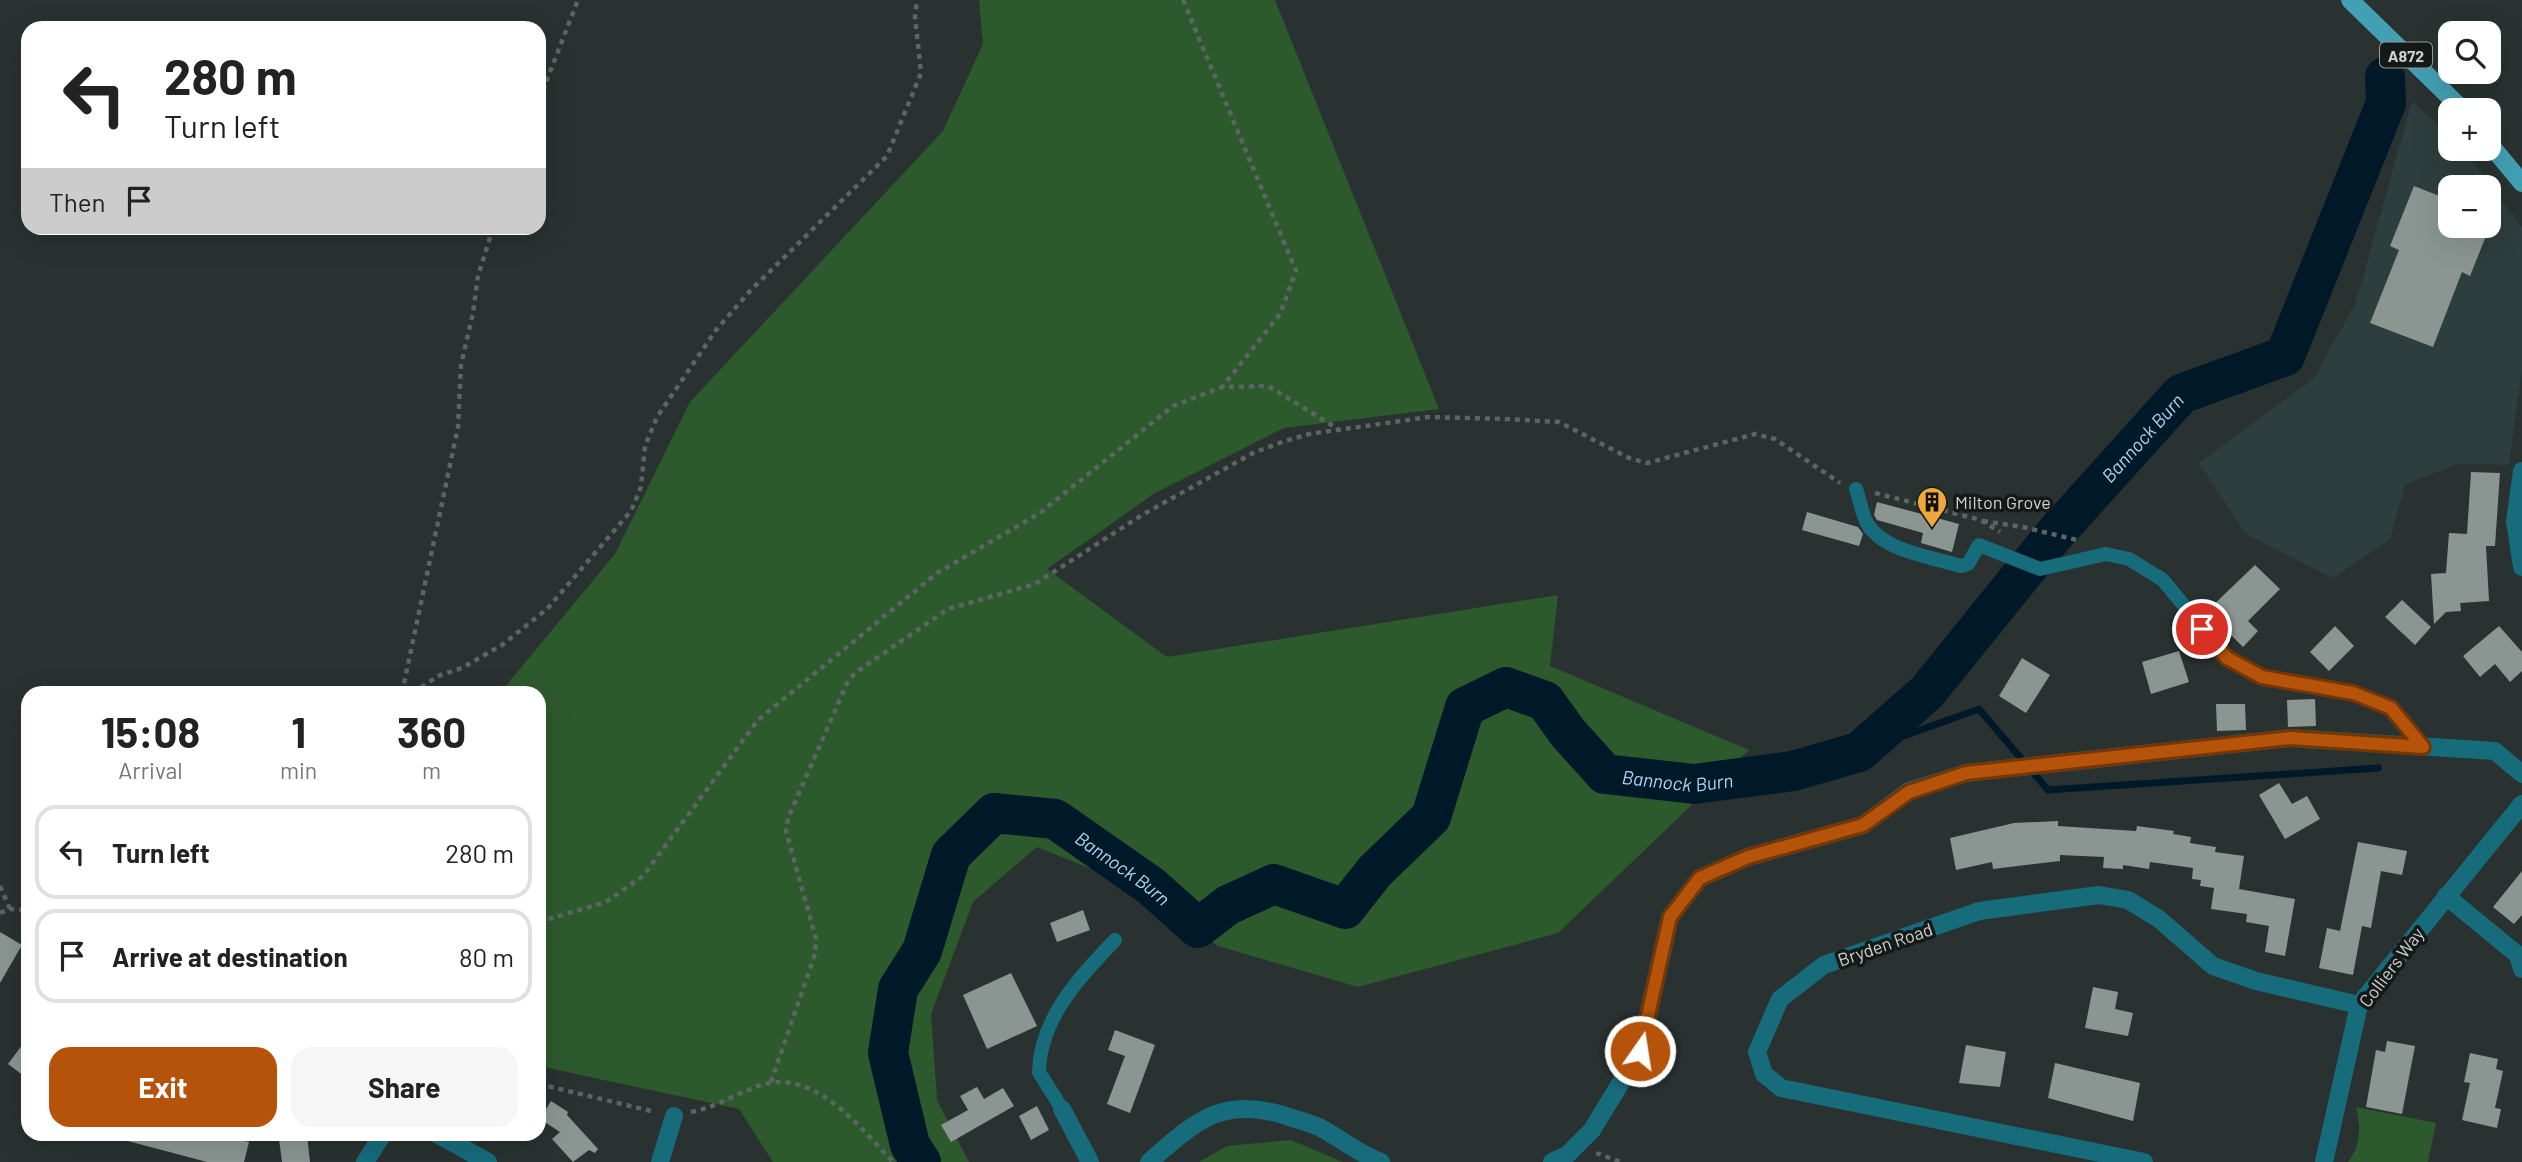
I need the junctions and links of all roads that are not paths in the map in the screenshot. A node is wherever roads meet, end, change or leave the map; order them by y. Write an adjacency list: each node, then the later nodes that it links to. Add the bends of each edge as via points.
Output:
1 (2350, 0): 2 (main road, A872)
2 (2451, 98)
3 (2501, 155): 4 (main road)
4 (2519, 173)
5 (2522, 471): 7 (street, via 2515,520)
6 (1856, 489): 8 (lane, via 1866,523 1878,537 1961,566 1968,564 1979,545 2040,569 2106,554 2129,559 2163,580 2227,658 2262,677 2353,693 2391,708)
7 (2522, 567)
8 (2423, 747): 9 (street, via 2495,751); 25 (street, via 2290,738 1966,773 1909,792 1863,825 1748,857 1700,878 1670,917 1640,1051 1592,1130 1567,1155)
9 (2522, 774)
10 (2522, 804): 11 (street, Colliers Way)
11 (2446, 896): 13 (street, via 2518,955); 14 (street, Colliers Way)
12 (1115, 940): 15 (lane, via 1070,988 1045,1038 1039,1072)
13 (2522, 969)
14 (2359, 1006): 26 (street, Bryden Road, via 2213,966 2159,919 2128,900 2099,895 1979,911 1824,965 1780,999 1757,1052 1764,1074 1781,1088); 27 (street, Colliers Way)
15 (1062, 1109): 22 (street)
16 (674, 1116): 21 (street)
17 (378, 1141): 19 (street)
18 (450, 1141): 20 (street)
19 (365, 1162)
20 (488, 1162)
21 (660, 1162)
22 (1090, 1162)
23 (1149, 1162): 24 (street, via 1196,1123 1220,1110 1261,1108 1317,1126)
24 (1381, 1162)
25 (1552, 1162)
26 (2144, 1162)
27 (2325, 1162)

